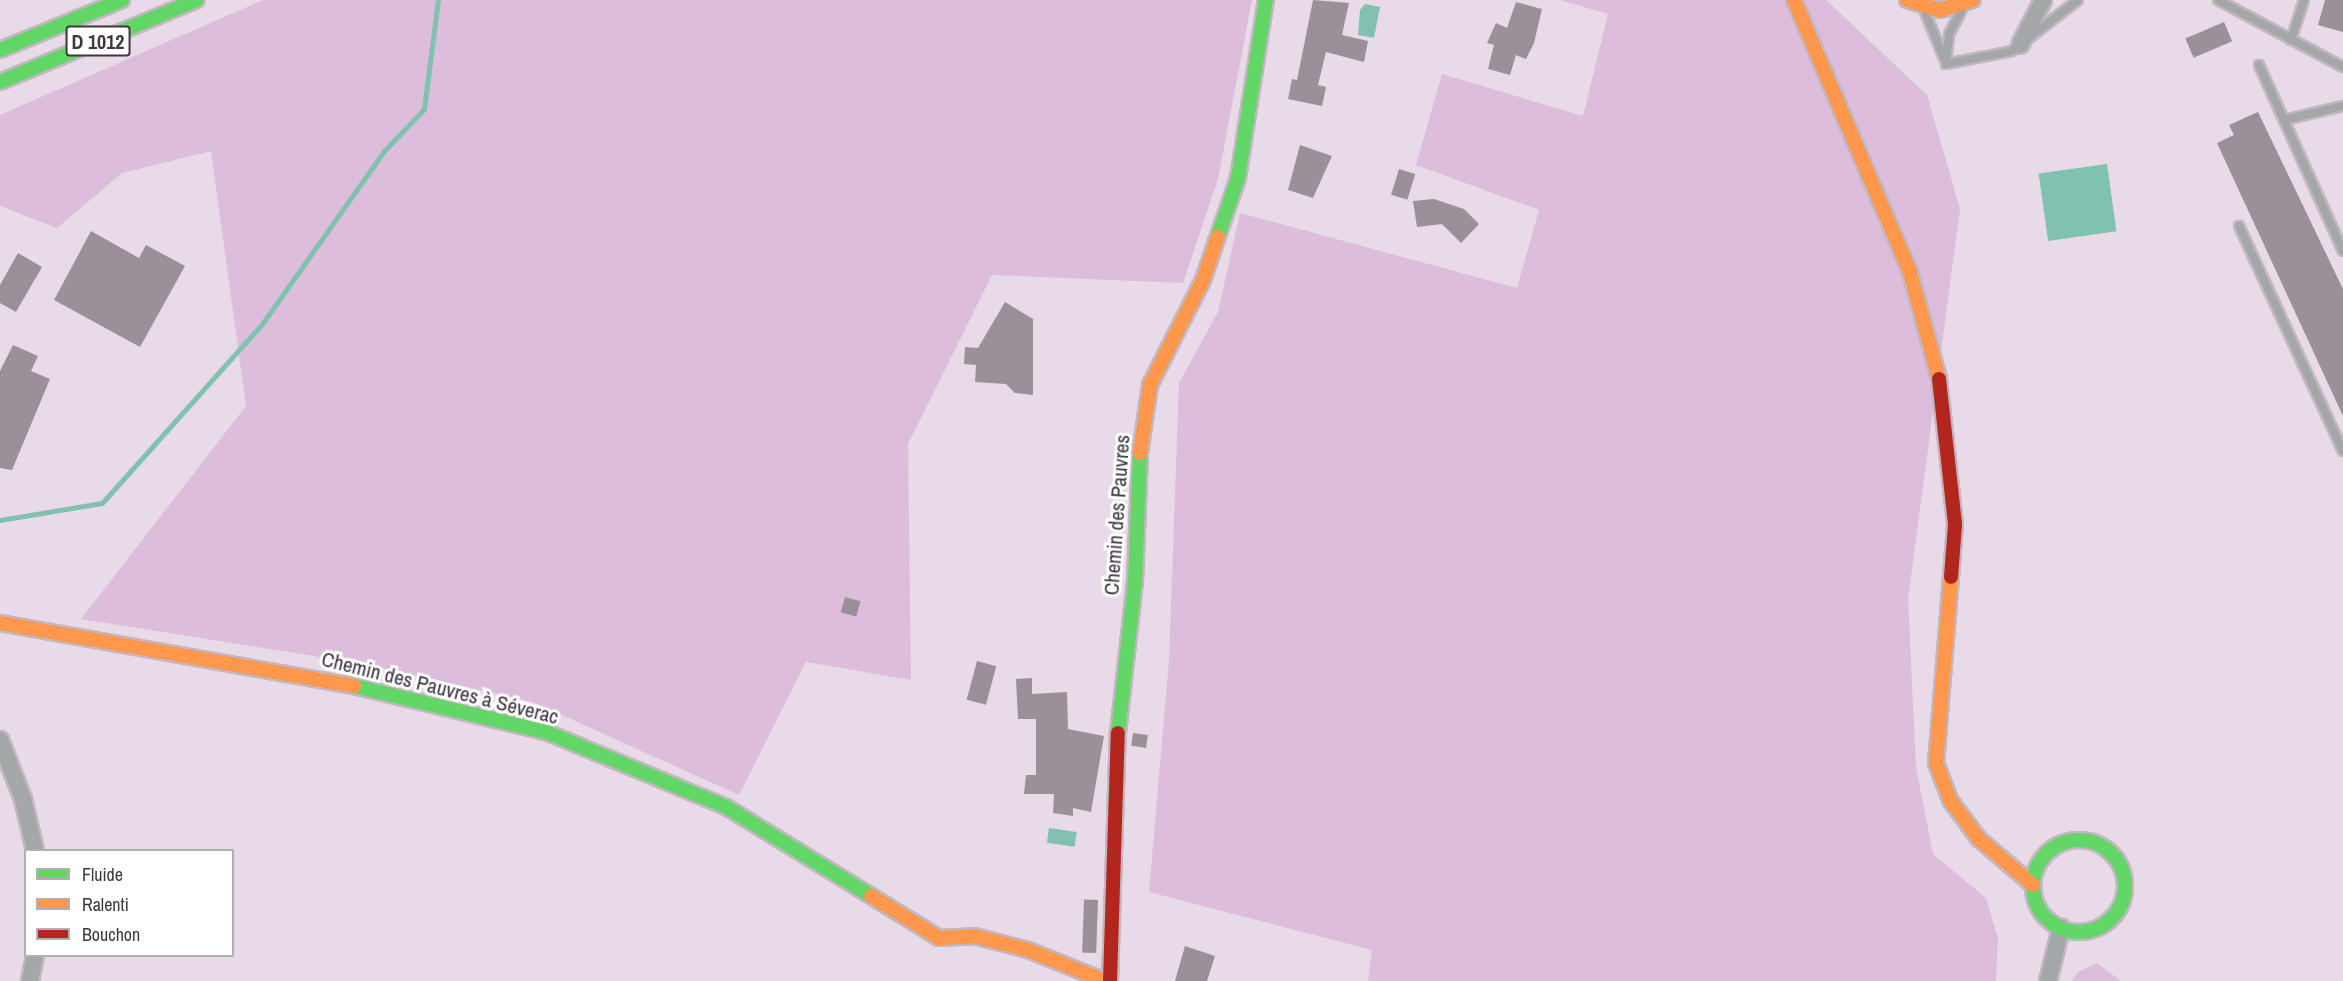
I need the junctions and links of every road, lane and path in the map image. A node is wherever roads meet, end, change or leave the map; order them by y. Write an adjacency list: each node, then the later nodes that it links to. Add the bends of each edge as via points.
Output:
1 (122, 0): 14 (main road, D 1012)
2 (197, 0): 18 (main road, D 1012)
3 (1266, 0): 34 (main road, Chemin des Pauvres, via 1238,178 1203,280 1150,386 1136,482 1135,582 1116,756)
4 (1794, 0): 27 (main road, via 1910,272 1944,397 1955,525 1936,763 1950,800)
5 (1907, 0): 11 (main road)
6 (2043, 0): 13 (street)
7 (2078, 0): 13 (lane)
8 (2218, 0): 12 (lane)
9 (2304, 0): 12 (lane)
10 (1969, 2): 11 (main road, via 1949,9); 15 (lane, via 1949,34)
11 (1921, 7): 15 (lane, via 1939,37)
12 (2291, 40): 17 (lane)
13 (2020, 45): 15 (lane, via 2012,51)
14 (0, 50)
15 (1946, 64)
16 (2259, 65): 20 (lane)
17 (2343, 67)
18 (0, 82)
19 (2343, 106): 20 (lane)
20 (2284, 120): 22 (lane)
21 (2239, 226): 23 (lane)
22 (2343, 251)
23 (2343, 450)
24 (0, 623): 33 (main road, Chemin des Pauvres à Séverac, via 363,688 546,732 726,807 939,938 974,936 1028,950)
25 (0, 740): 26 (street, via 22,799)
26 (35, 849)
27 (1992, 850): 28 (main road); 29 (main road)
28 (2039, 862): 29 (main road); 30 (main road, via 2059,844 2086,840 2108,850 2122,869 2125,891 2110,920 2087,931)
29 (2033, 885): 30 (main road, via 2038,907)
30 (2061, 928): 35 (street)
31 (35, 957): 32 (street)
32 (30, 981)
33 (1105, 981)
34 (1110, 981)
35 (2048, 981)

